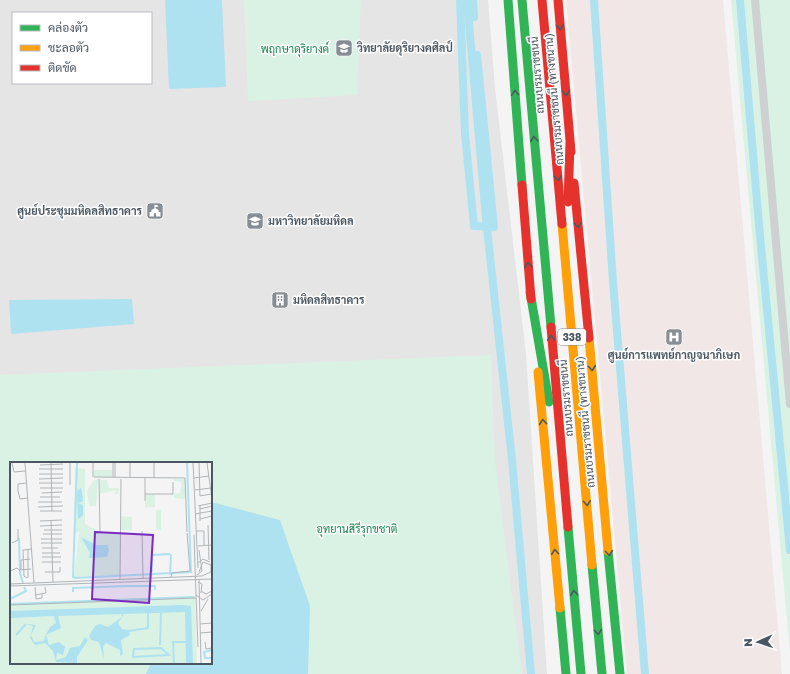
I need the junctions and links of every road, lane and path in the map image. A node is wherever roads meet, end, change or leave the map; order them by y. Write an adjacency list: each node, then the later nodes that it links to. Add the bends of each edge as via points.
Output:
1 (508, 0): 7 (main road, one-way to 1)
2 (522, 0): 10 (main road, ถนนบรมราชชนนี / 338, one-way to 2)
3 (542, 0): 8 (main road, ถนนบรมราชชนนี / 338, one-way to 8)
4 (558, 0): 6 (main road, ถนนบรมราชชนนี (ทางขนาน) / 338, one-way to 6)
5 (755, 0): 9 (street)
6 (570, 144): 8 (main road); 14 (main road, ถนนบรมราชชนนี (ทางขนาน) / 338, one-way to 14)
7 (530, 292): 10 (main road); 11 (main road, one-way to 7)
8 (570, 308): 13 (main road, ถนนบรมราชชนนี / 338, one-way to 13)
9 (790, 404)
10 (566, 509): 12 (main road, ถนนบรมราชชนนี / 338, one-way to 10)
11 (566, 674)
12 (581, 674)
13 (602, 674)
14 (620, 674)

